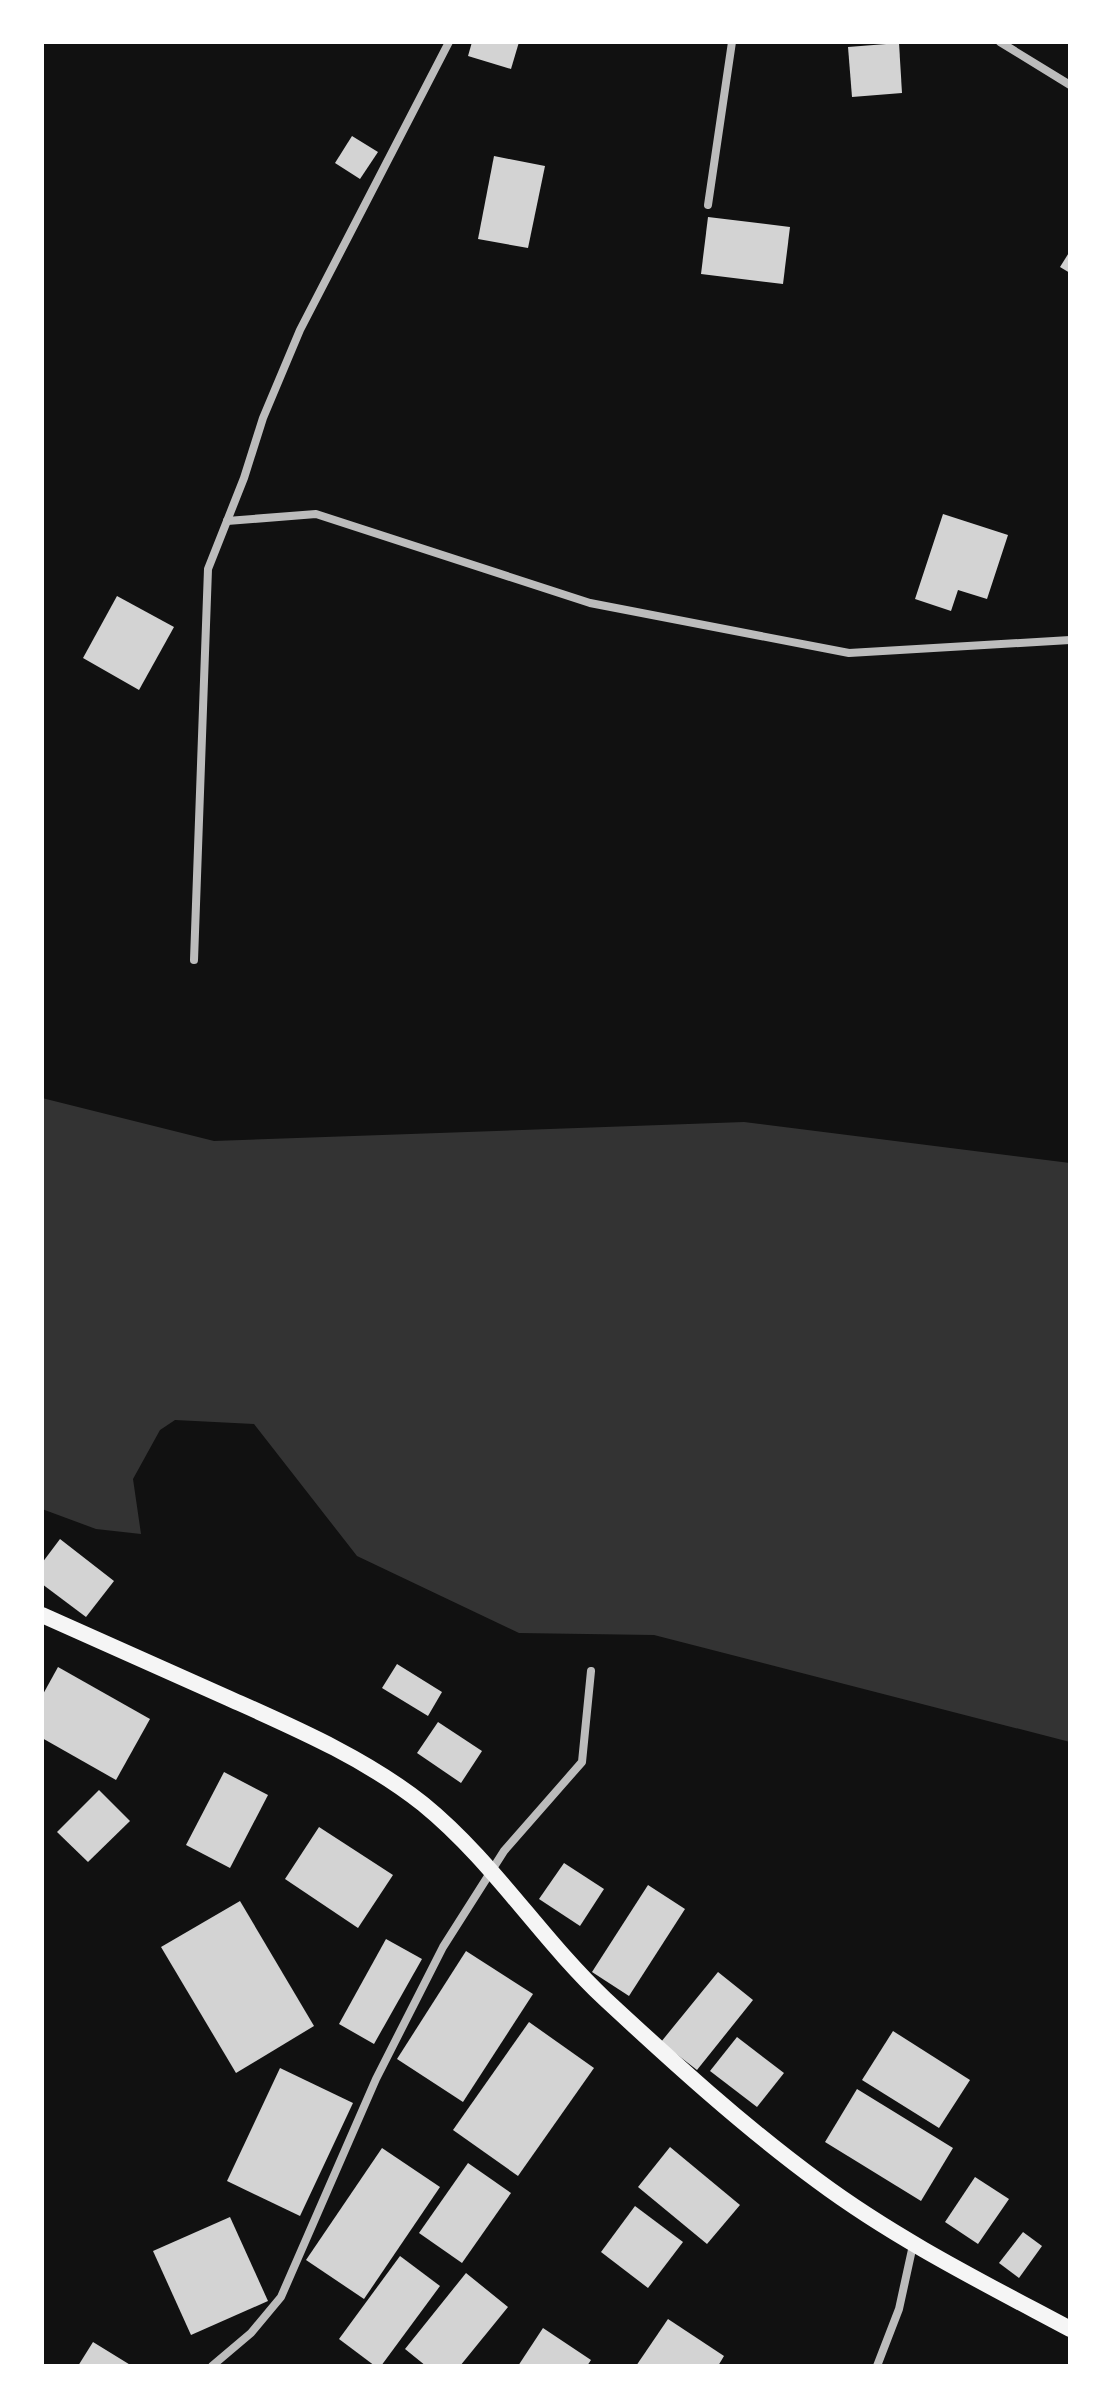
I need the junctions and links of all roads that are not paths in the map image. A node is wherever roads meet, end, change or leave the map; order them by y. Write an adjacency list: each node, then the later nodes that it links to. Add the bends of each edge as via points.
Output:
1 (449, 42): 6 (street, via 300,330)
2 (732, 42): 5 (street)
3 (1000, 42): 4 (street)
4 (1070, 85)
5 (708, 205)
6 (227, 521): 7 (street, via 316,514 590,603 849,653); 8 (street, via 208,569)
7 (1070, 640)
8 (194, 960)
9 (42, 1615): 11 (main road, via 281,1722 378,1772 424,1805)
10 (591, 1671): 11 (street, via 582,1762 504,1851)
11 (493, 1872): 12 (main road, via 603,1997 734,2114 818,2182); 14 (street, via 443,1947 376,2079 281,2297 251,2333)
12 (913, 2245): 13 (main road); 15 (street, via 899,2309)
13 (1070, 2329)
14 (212, 2366)
15 (877, 2366)

